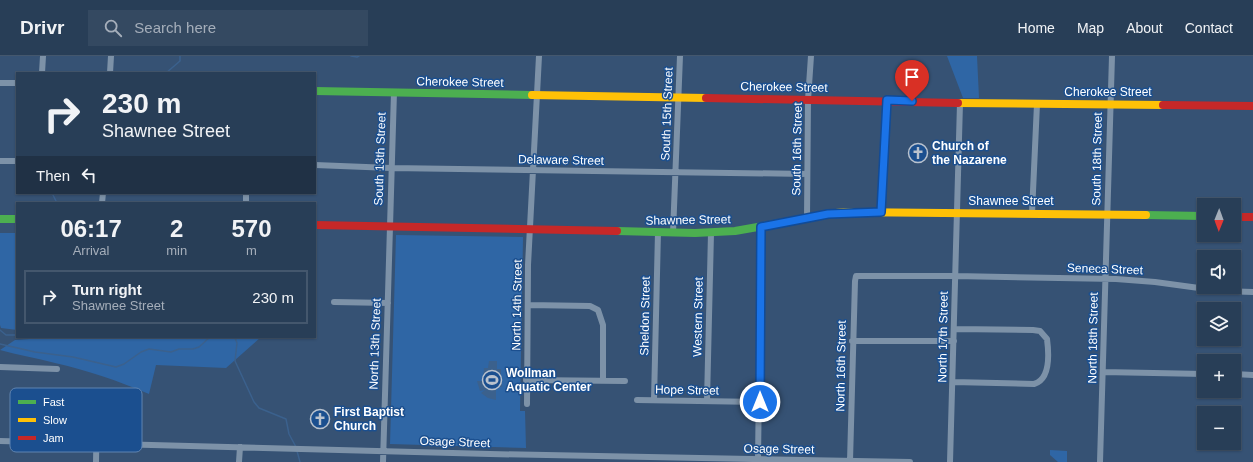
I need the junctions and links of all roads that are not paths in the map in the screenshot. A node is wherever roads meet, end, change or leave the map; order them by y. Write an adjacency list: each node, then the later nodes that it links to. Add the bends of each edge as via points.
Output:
1 (43, 56): 7 (street)
2 (111, 56): 8 (street)
3 (539, 56): 13 (street, North 14th Street)
4 (680, 56): 14 (street, South 15th Street)
5 (811, 56): 15 (street, South 16th Street)
6 (1112, 56): 18 (street, South 18th Street)
7 (42, 72)
8 (110, 72)
9 (0, 83): 10 (street)
10 (16, 83)
11 (316, 91): 12 (street, Cherokee Street)
12 (394, 92): 13 (street, Cherokee Street); 24 (street, South 13th Street)
13 (537, 95): 14 (street, Cherokee Street); 25 (street, North 14th Street)
14 (678, 96): 15 (street, Cherokee Street); 26 (street, South 15th Street)
15 (808, 100): 16 (street, Cherokee Street); 27 (street, South 16th Street)
16 (887, 100): 17 (street, Cherokee Street); 28 (street)
17 (960, 103): 19 (street, Cherokee Street); 29 (street, North 17th Street)
18 (1110, 103): 19 (street, Cherokee Street); 20 (street, Cherokee Street); 31 (street, South 18th Street)
19 (1037, 104): 30 (street)
20 (1253, 106)
21 (0, 161): 22 (street)
22 (16, 161)
23 (316, 165): 24 (street, Delaware Street)
24 (391, 168): 25 (street, Delaware Street); 39 (street, South 13th Street)
25 (534, 170): 26 (street, Delaware Street); 41 (street, North 14th Street)
26 (675, 172): 27 (street, Delaware Street); 43 (street, South 15th Street)
27 (807, 174): 35 (street, South 16th Street)
28 (881, 212): 29 (street, Shawnee Street); 35 (street, Shawnee Street, via 844,212)
29 (956, 213): 30 (street, Shawnee Street); 46 (street, North 17th Street)
30 (1032, 213): 31 (street, Shawnee Street)
31 (1107, 214): 32 (street, Shawnee Street); 47 (street, North 18th Street)
32 (1197, 216)
33 (1241, 217): 34 (street)
34 (1253, 217)
35 (807, 218): 40 (street, Shawnee Street)
36 (0, 219): 37 (street)
37 (16, 219)
38 (316, 225): 39 (street, Shawnee Street)
39 (389, 227): 41 (street, Shawnee Street); 50 (street, North 13th Street)
40 (761, 227): 44 (street, Shawnee Street); 68 (street)
41 (531, 230): 42 (street, Shawnee Street); 51 (street, North 14th Street)
42 (658, 232): 43 (street, Shawnee Street); 66 (street, Sheldon Street)
43 (673, 233): 44 (street, Shawnee Street)
44 (711, 233): 67 (street, Western Street)
45 (861, 275): 46 (street, Seneca Street); 53 (street, North 16th Street, via 856,276 855,281)
46 (955, 276): 47 (street, Seneca Street); 52 (street, North 17th Street)
47 (1105, 279): 48 (street, Seneca Street, via 1155,282 1221,292); 57 (street, North 18th Street)
48 (1253, 292)
49 (334, 302): 50 (street)
50 (388, 303): 74 (street, North 13th Street)
51 (528, 305): 61 (street, North 14th Street); 62 (street, via 590,306 598,310 603,325)
52 (955, 329): 54 (street, North 17th Street); 64 (street, via 1040,332 1047,339 1047,365 1045,376 1034,384)
53 (852, 341): 54 (street); 79 (street, North 16th Street)
54 (954, 341): 64 (street, North 17th Street)
55 (0, 367): 56 (street)
56 (57, 369)
57 (1103, 372): 58 (street); 86 (street, North 18th Street)
58 (1197, 374)
59 (1241, 374): 60 (street)
60 (1253, 375)
61 (526, 380): 62 (street); 69 (street, North 14th Street)
62 (603, 380): 63 (street)
63 (625, 381)
64 (953, 382): 85 (street, North 17th Street)
65 (637, 400): 66 (street, Hope Street)
66 (654, 400): 67 (street, Hope Street)
67 (707, 401): 68 (street, Hope Street)
68 (760, 402): 78 (street)
69 (527, 404)
70 (0, 441): 71 (street, Osage Street)
71 (10, 441)
72 (142, 445): 73 (street, Osage Street)
73 (240, 447): 74 (street, Osage Street); 81 (street)
74 (383, 450): 76 (street, Osage Street); 82 (street, North 13th Street)
75 (97, 452): 80 (street)
76 (490, 454): 77 (street, Osage Street); 83 (street)
77 (668, 460): 78 (street, Osage Street)
78 (758, 460): 79 (street, Osage Street)
79 (850, 461): 84 (street, Osage Street)
80 (96, 462)
81 (239, 462)
82 (383, 462)
83 (490, 462)
84 (910, 462)
85 (950, 462)
86 (1100, 462)

